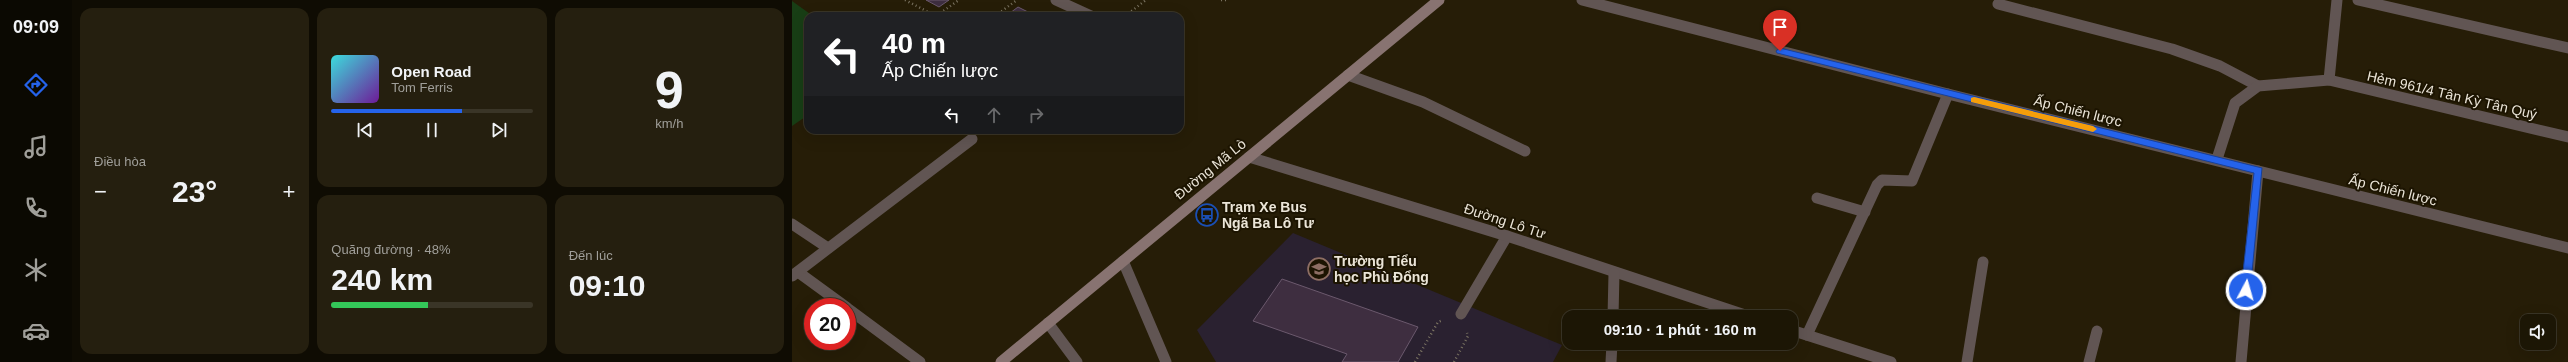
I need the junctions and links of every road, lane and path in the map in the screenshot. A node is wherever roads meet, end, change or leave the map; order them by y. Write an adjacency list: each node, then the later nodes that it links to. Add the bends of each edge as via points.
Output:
1 (905, 0): 13 (path)
2 (959, 0): 14 (path)
3 (1017, 0): 15 (path)
4 (1056, 0): 16 (street)
5 (1146, 0): 17 (path)
6 (1222, 0): 7 (path)
7 (1227, 0)
8 (1439, 0): 19 (main road, Đường Mã Lò)
9 (1582, 0): 22 (street, Ấp Chiến lược)
10 (2337, 0): 20 (street)
11 (2358, 0): 18 (street)
12 (1998, 4): 21 (street, via 2172,49 2220,66)
13 (928, 12)
14 (942, 12)
15 (1000, 12)
16 (1082, 12)
17 (1131, 12)
18 (2568, 48)
19 (1348, 75): 25 (street, via 1423,102); 26 (main road, Đường Mã Lò)
20 (2329, 80): 21 (street, Hẻm 961/4 Tân Kỳ Tân Quý); 23 (street, Hẻm 961/4 Tân Kỳ Tân Quý)
21 (2258, 86): 27 (street, via 2235,103)
22 (1948, 94): 27 (street, Ấp Chiến lược); 30 (street, via 1912,181 1882,180 1877,185)
23 (2568, 137)
24 (972, 139): 33 (street)
25 (1525, 151)
26 (1249, 157): 32 (street, Đường Lô Tư); 35 (main road, Đường Mã Lò)
27 (2217, 159): 28 (street, Ấp Chiến lược)
28 (2258, 171): 34 (street, Ấp Chiến lược); 62 (street)
29 (1817, 198): 30 (street)
30 (1865, 212): 48 (street)
31 (792, 224): 33 (street)
32 (1507, 236): 37 (street, Đường Lô Tư); 42 (street)
33 (828, 248): 38 (street)
34 (2568, 248)
35 (1123, 261): 45 (main road, Đường Mã Lò); 55 (street)
36 (1983, 262): 60 (street)
37 (1614, 273): 40 (street); 41 (street, Đường Lô Tư)
38 (795, 274): 39 (street)
39 (831, 298)
40 (1613, 310)
41 (1729, 310)
42 (1461, 314)
43 (856, 315): 52 (street)
44 (1438, 322): 56 (path)
45 (1048, 323): 53 (main road, Đường Mã Lò); 54 (street)
46 (2096, 331): 61 (street)
47 (1798, 332): 48 (street)
48 (1807, 335): 51 (street)
49 (1468, 336): 57 (path)
50 (1612, 350): 58 (street)
51 (1873, 359): 59 (street)
52 (920, 362)
53 (1001, 362)
54 (1077, 362)
55 (1166, 362)
56 (1415, 362)
57 (1454, 362)
58 (1611, 362)
59 (1891, 362)
60 (1968, 362)
61 (2090, 362)
62 (2241, 362)

